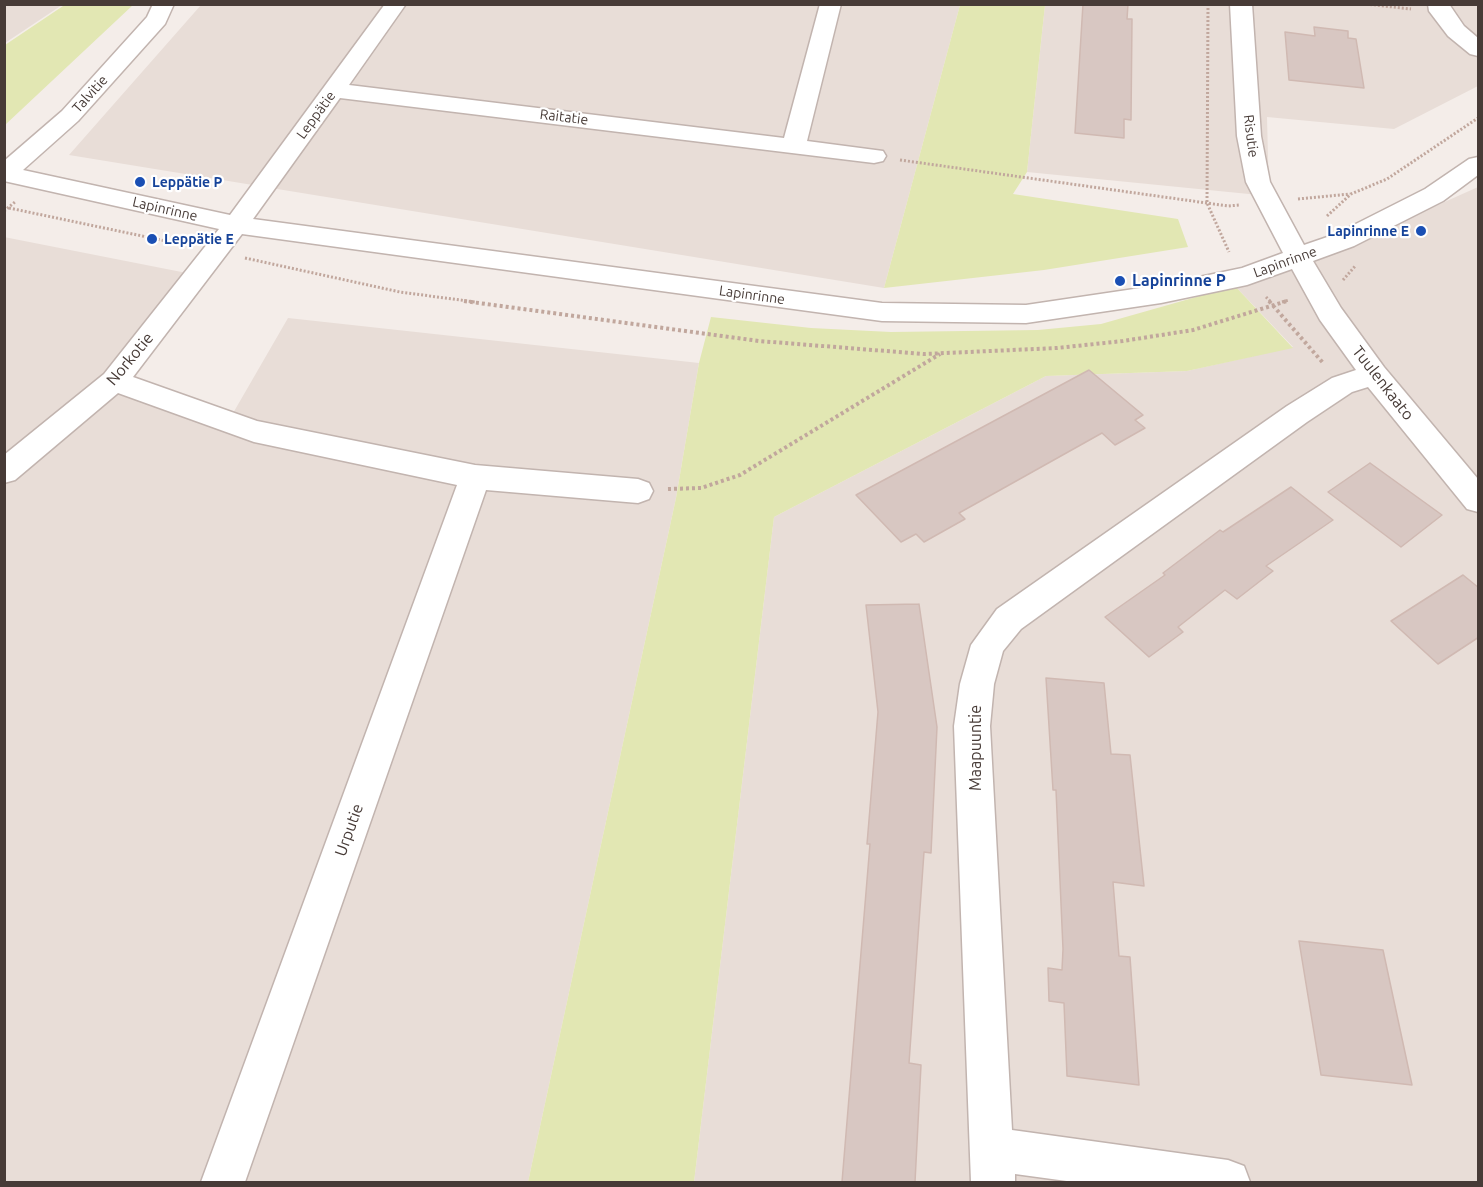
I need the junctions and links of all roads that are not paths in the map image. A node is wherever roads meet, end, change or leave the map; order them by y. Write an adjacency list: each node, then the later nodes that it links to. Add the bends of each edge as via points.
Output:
1 (147, 4): 10 (street, Talvitie, via 47,111)
2 (164, 4): 13 (street, Talvitie, via 157,19 70,116)
3 (396, 4): 8 (street, Leppätie)
4 (831, 4): 9 (street)
5 (1241, 4): 15 (street, Risutie, via 1249,136 1258,182)
6 (1439, 8): 7 (street, via 1456,31)
7 (1479, 49)
8 (334, 90): 9 (street, Raitatie); 14 (street, Leppätie)
9 (794, 144): 11 (street, Raitatie)
10 (4, 149)
11 (874, 156)
12 (1479, 164): 15 (street, Lapinrinne, via 1414,205 1346,240)
13 (5, 174): 14 (street, Lapinrinne)
14 (236, 225): 15 (street, Lapinrinne, via 882,312 1026,314 1083,308 1247,276); 17 (street, Norkotie)
15 (1299, 258): 16 (street, Tuulenkaato, via 1330,313)
16 (1374, 374): 21 (street, Tuulenkaato); 22 (street, Maapuuntie, via 1342,385 1297,414 1009,619 988,645 977,684 972,726)
17 (114, 381): 18 (street, Norkotie); 19 (street, via 254,431)
18 (4, 472)
19 (475, 477): 20 (street); 23 (street, Urputie)
20 (638, 490)
21 (1479, 500)
22 (993, 1166): 24 (street)
23 (223, 1182)
24 (1228, 1182)

